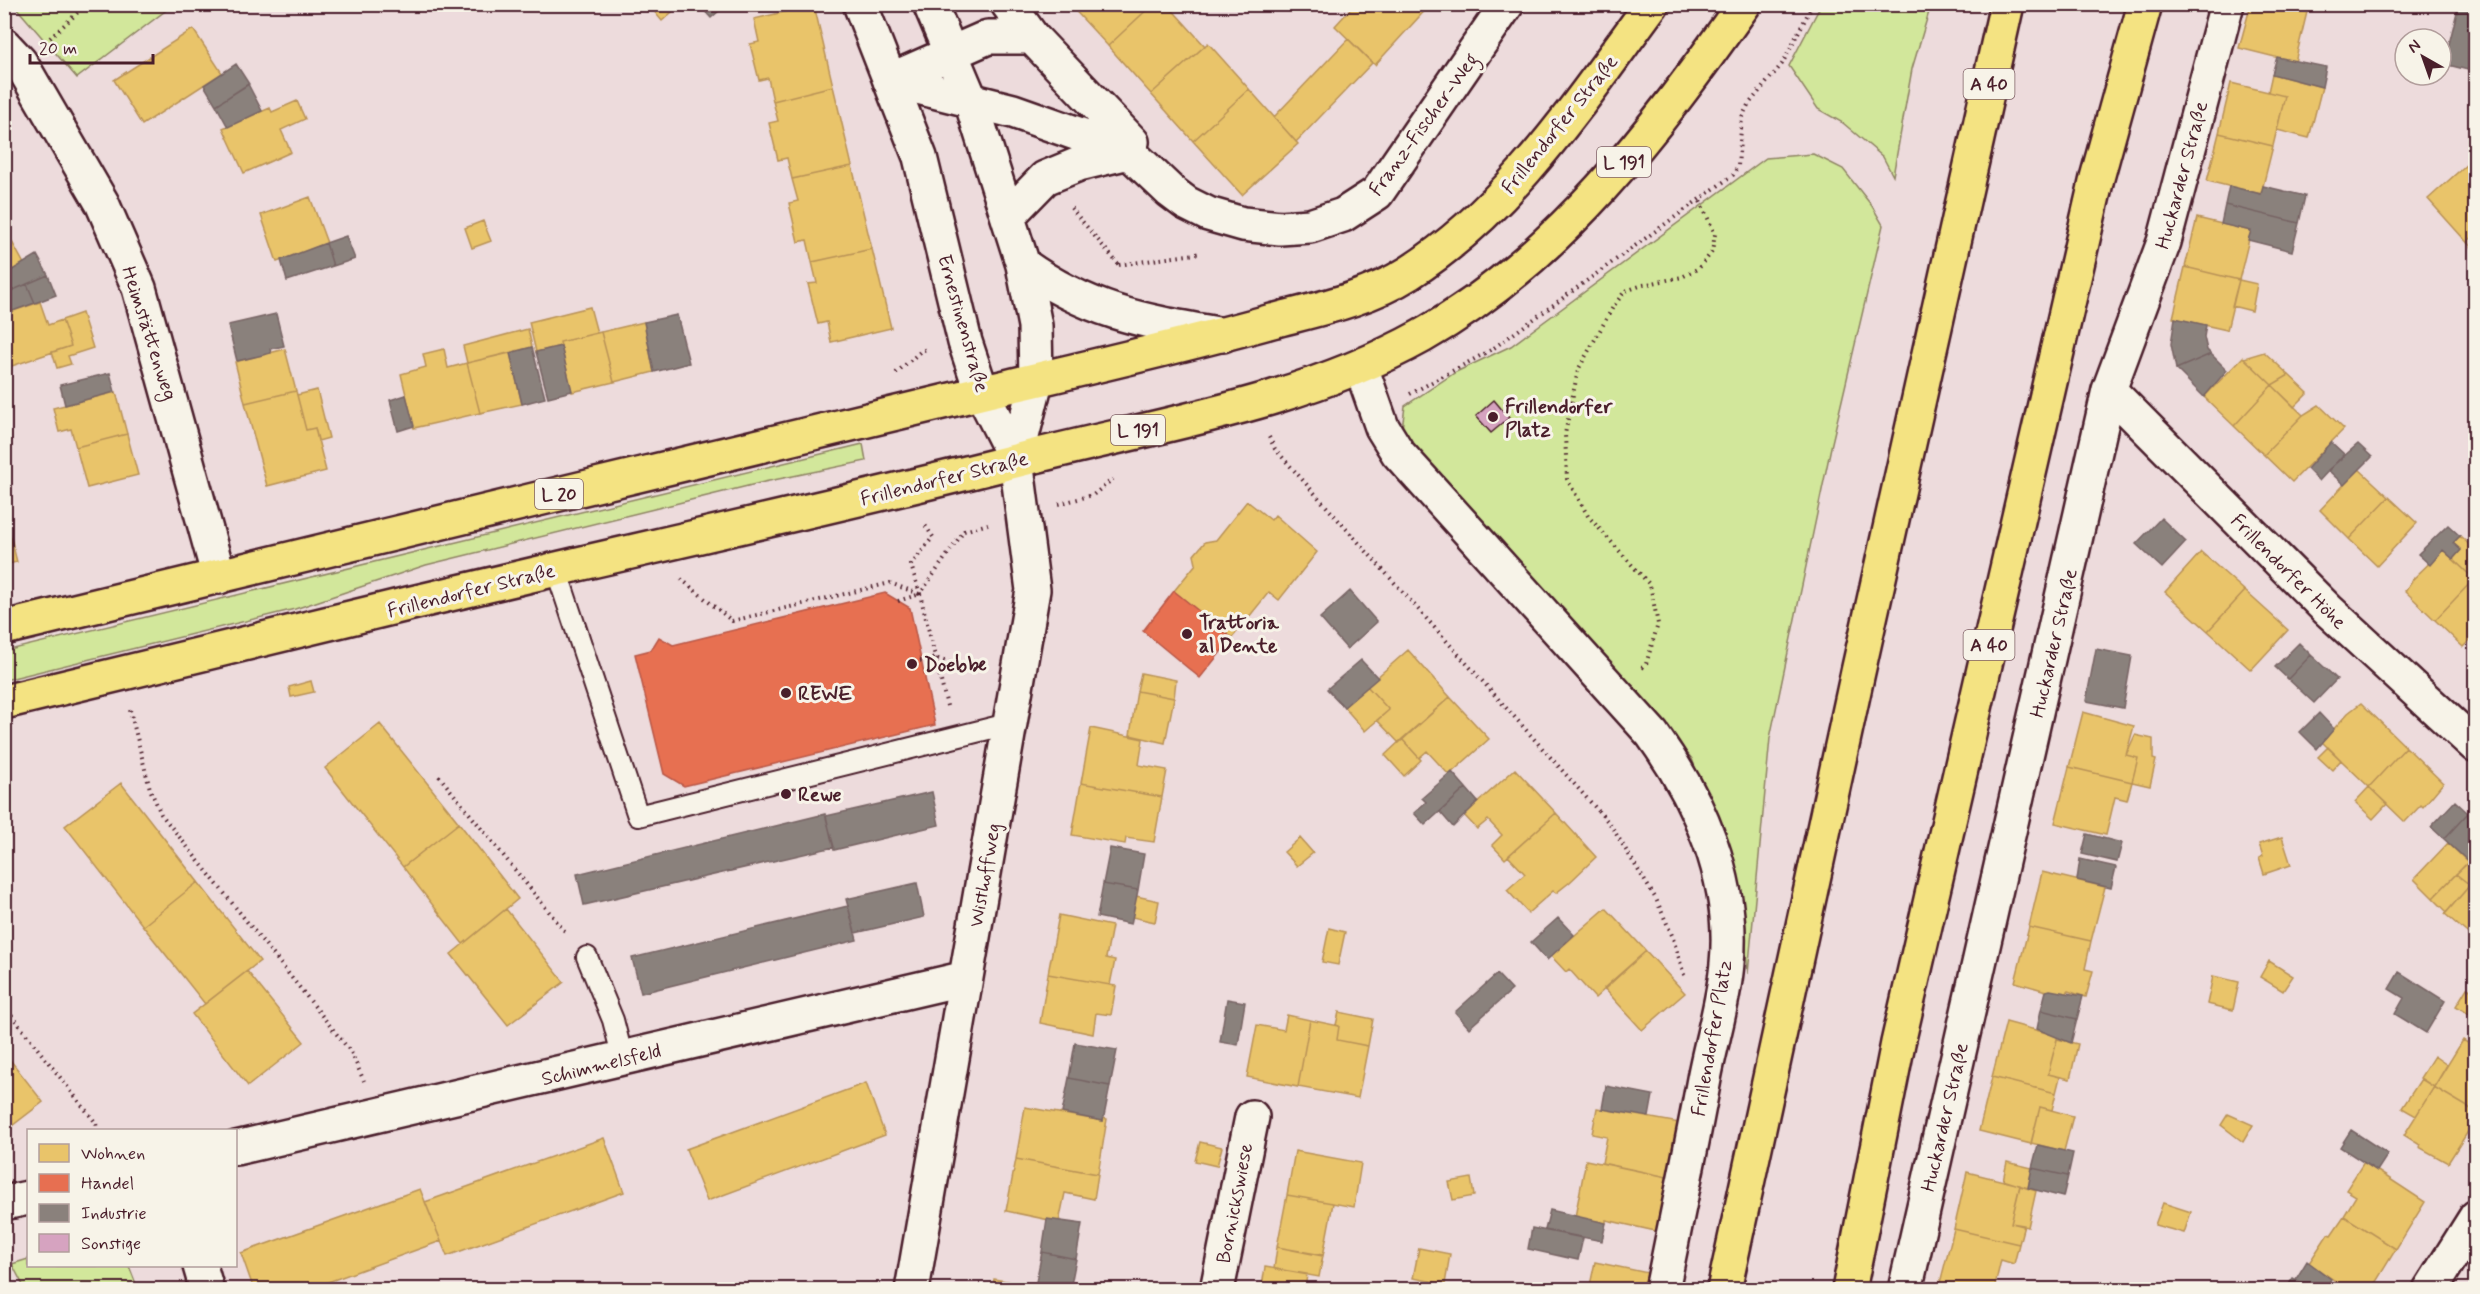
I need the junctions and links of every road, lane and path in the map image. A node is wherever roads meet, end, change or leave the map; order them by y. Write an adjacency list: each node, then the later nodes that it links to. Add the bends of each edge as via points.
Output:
1 (87, 4): 15 (path)
2 (860, 4): 16 (street, Ernestinenstraße)
3 (930, 4): 14 (street)
4 (1008, 4): 13 (street, Franz-Fischer-Weg)
5 (1507, 4): 21 (street, Franz-Fischer-Weg, via 1377,193 1343,214 1310,226)
6 (1652, 4): 12 (main road, Frillendorfer Straße)
7 (1744, 4): 25 (main road, Frillendorfer Straße / L 191, via 1631,154 1564,225 1492,288 1426,333)
8 (1813, 4): 19 (path, via 1782,64 1742,117 1738,166 1724,183)
9 (2007, 4): 68 (main road, A 40)
10 (2145, 4): 69 (main road, A 40, via 2078,258 1898,1043)
11 (2227, 4): 27 (street, Huckarder Straße, via 2164,242)
12 (1628, 20): 24 (main road, Frillendorfer Straße, via 1525,172 1455,240 1377,290)
13 (1032, 37): 14 (street, via 988,37); 18 (street, Franz-Fischer-Weg, via 1132,142)
14 (952, 53): 16 (street); 17 (street)
15 (12, 54): 37 (street, Heimstättenweg, via 102,203 139,288)
16 (890, 80): 17 (street, Franz-Fischer-Weg); 28 (street, Ernestinenstraße, via 920,157 965,342)
17 (971, 101): 18 (street, Franz-Fischer-Weg, via 1014,111); 20 (street)
18 (1130, 152): 20 (street, via 1044,178); 21 (street, Franz-Fischer-Weg, via 1186,203)
19 (1700, 201): 30 (path, via 1491,350); 45 (path, via 1716,234 1712,252 1699,268 1682,277 1625,291 1578,370 1565,434 1567,480 1588,516 1650,585 1658,624 1646,664)
20 (1008, 216): 22 (street)
21 (1243, 224): 23 (path, via 1231,243 1220,251)
22 (1023, 265): 24 (street, via 1060,290 1097,307 1132,318); 26 (street, via 1035,326)
23 (1119, 265)
24 (1223, 335): 26 (main road, Frillendorfer Straße)
25 (1361, 367): 29 (main road, Frillendorfer Straße / L 191); 30 (street, Frillendorfer Platz)
26 (1036, 381): 28 (main road, Frillendorfer Straße / L 20); 31 (street)
27 (2109, 390): 49 (street, Frillendorfer Höhe, via 2328,610); 70 (street, Huckarder Straße)
28 (982, 393): 31 (street, Ernestinenstraße); 37 (main road, Frillendorfer Straße / L 20)
29 (1260, 399): 31 (main road, Frillendorfer Straße / L 191); 53 (path, via 1269,440 1275,449 1610,824 1656,898)
30 (1377, 411): 45 (street, Frillendorfer Platz, via 1398,453)
31 (1016, 460): 33 (main road, Frillendorfer Straße); 34 (street, Wisthoffweg)
32 (1116, 476): 34 (path, via 1093,495)
33 (901, 490): 35 (main road, Frillendorfer Straße); 38 (path, via 933,537 911,565)
34 (1023, 514): 38 (path, via 964,531); 47 (street, Wisthoffweg, via 1033,590)
35 (645, 549): 36 (main road, Frillendorfer Straße); 38 (path, via 732,621 890,583)
36 (556, 569): 44 (main road, Frillendorfer Straße); 48 (lane, via 638,816)
37 (219, 577): 40 (main road, Frillendorfer Straße / L 20)
38 (920, 594): 39 (path); 41 (path)
39 (898, 601)
40 (4, 628)
41 (935, 658): 42 (path); 43 (path); 48 (path)
42 (920, 661)
43 (957, 665)
44 (120, 674): 46 (main road, Frillendorfer Straße); 56 (path, via 150,789 161,814 351,1052)
45 (1615, 693): 67 (street, Frillendorfer Platz, via 1652,734 1699,810 1724,899 1727,964)
46 (4, 702)
47 (1012, 723): 48 (lane); 52 (street, Wisthoffweg)
48 (956, 738)
49 (2475, 746)
50 (439, 776): 51 (path)
51 (587, 957): 55 (lane, via 613,1020)
52 (966, 978): 55 (street, Schimmelsfeld); 65 (street, Wisthoffweg)
53 (1688, 986)
54 (4, 1006): 58 (path)
55 (623, 1059): 56 (street, Schimmelsfeld)
56 (381, 1116): 59 (street, Schimmelsfeld)
57 (1252, 1117): 66 (street, Bornickswiese)
58 (98, 1129)
59 (237, 1148)
60 (27, 1198): 61 (street)
61 (4, 1203)
62 (2475, 1217): 71 (street)
63 (200, 1267): 64 (street)
64 (207, 1290)
65 (912, 1290)
66 (1217, 1290)
67 (1662, 1290)
68 (1724, 1290)
69 (1849, 1290)
70 (1905, 1290)
71 (2430, 1290)

